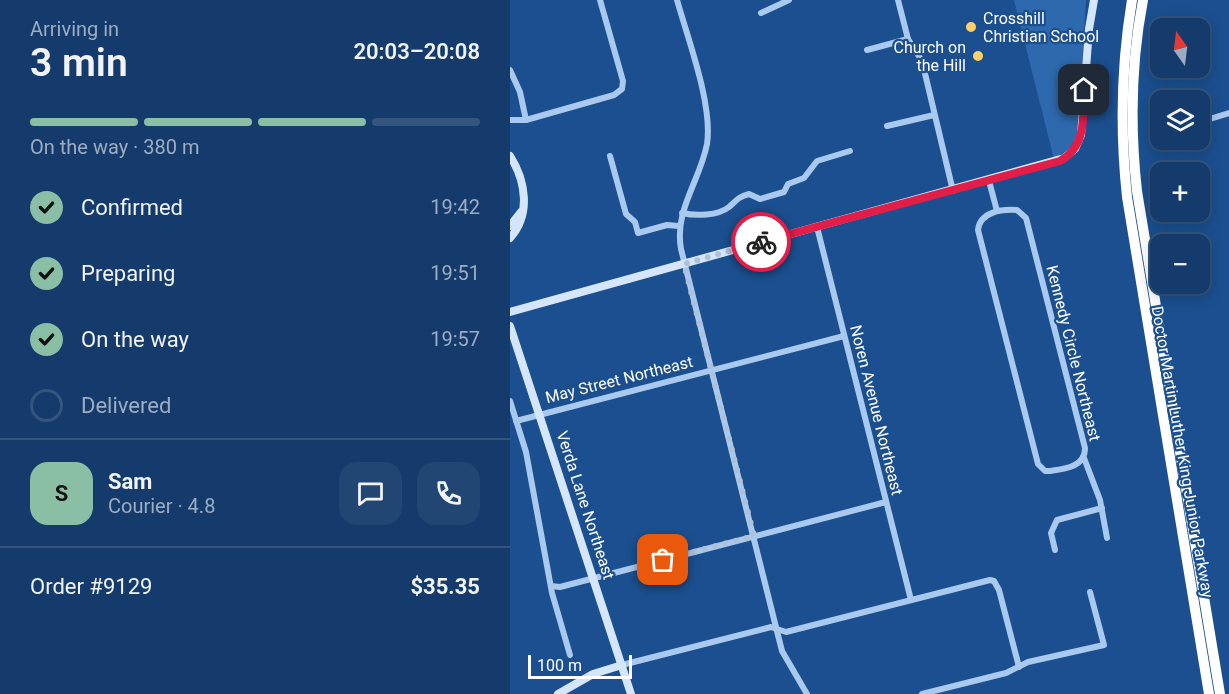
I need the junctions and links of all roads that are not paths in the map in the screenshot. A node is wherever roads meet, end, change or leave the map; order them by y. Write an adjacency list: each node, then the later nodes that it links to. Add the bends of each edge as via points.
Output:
1 (600, 0): 16 (street, via 622,89 614,96)
2 (677, 0): 25 (street, via 708,120 704,158)
3 (789, 0): 8 (street)
4 (898, 0): 9 (street)
5 (1094, 0): 21 (street, via 1082,130 1073,152 1053,163)
6 (1132, 0): 56 (highway, Doctor Martin Luther King Junior Parkway, via 1122,113 1127,198)
7 (1143, 0): 57 (highway, Doctor Martin Luther King Junior Parkway, via 1132,116 1137,191)
8 (761, 13)
9 (908, 39): 10 (street); 13 (street, via 921,61)
10 (867, 50)
11 (510, 70): 16 (street)
12 (1229, 113): 14 (street)
13 (934, 115): 17 (street); 22 (street)
14 (1210, 119)
15 (510, 120): 16 (street)
16 (526, 120)
17 (887, 126)
18 (850, 151): 25 (street, via 817,161 806,176 788,184 784,192 760,199 749,194 737,197 728,208 699,216)
19 (510, 156): 24 (street, via 523,183)
20 (610, 156): 27 (street, via 626,214 635,222 638,233)
21 (989, 181): 22 (street); 23 (street)
22 (953, 191): 28 (street)
23 (997, 211): 38 (street, Kennedy Circle Northeast, via 1017,210 1026,218); 38 (street, Kennedy Circle Northeast, via 980,221 978,230 1038,464 1050,471 1076,465)
24 (521, 212): 26 (street); 29 (street, via 522,219)
25 (682, 213): 27 (street)
26 (510, 226)
27 (679, 226): 30 (street)
28 (817, 227): 30 (street); 33 (street, Noren Avenue Northeast)
29 (510, 238)
30 (684, 264): 31 (street); 34 (street)
31 (510, 312)
32 (510, 326): 36 (street, Verda Lane Northeast)
33 (844, 336): 34 (street, May Street Northeast); 39 (street, Noren Avenue Northeast)
34 (712, 370): 36 (street, May Street Northeast); 41 (street)
35 (510, 401): 37 (street)
36 (540, 413): 37 (street, May Street Northeast); 44 (street, Verda Lane Northeast)
37 (516, 421): 45 (street, via 529,465)
38 (1084, 458): 40 (street)
39 (886, 502): 41 (street); 47 (street, Noren Avenue Northeast)
40 (1102, 508): 42 (street); 43 (street, via 1057,520 1051,532)
41 (754, 536): 44 (street); 48 (street)
42 (1107, 538)
43 (1055, 550)
44 (594, 578): 45 (street); 50 (street, Verda Lane Northeast)
45 (551, 586): 49 (street)
46 (1090, 592): 51 (street, via 1104,645)
47 (910, 600): 48 (street, via 786,632); 51 (street, via 994,581)
48 (777, 629): 50 (street, via 771,627); 54 (street, via 786,661)
49 (570, 655)
50 (622, 665): 52 (street, via 593,674); 53 (street, Verda Lane Northeast)
51 (1019, 667): 55 (street)
52 (558, 694)
53 (631, 694)
54 (807, 694)
55 (922, 694)
56 (1209, 694)
57 (1220, 694)

